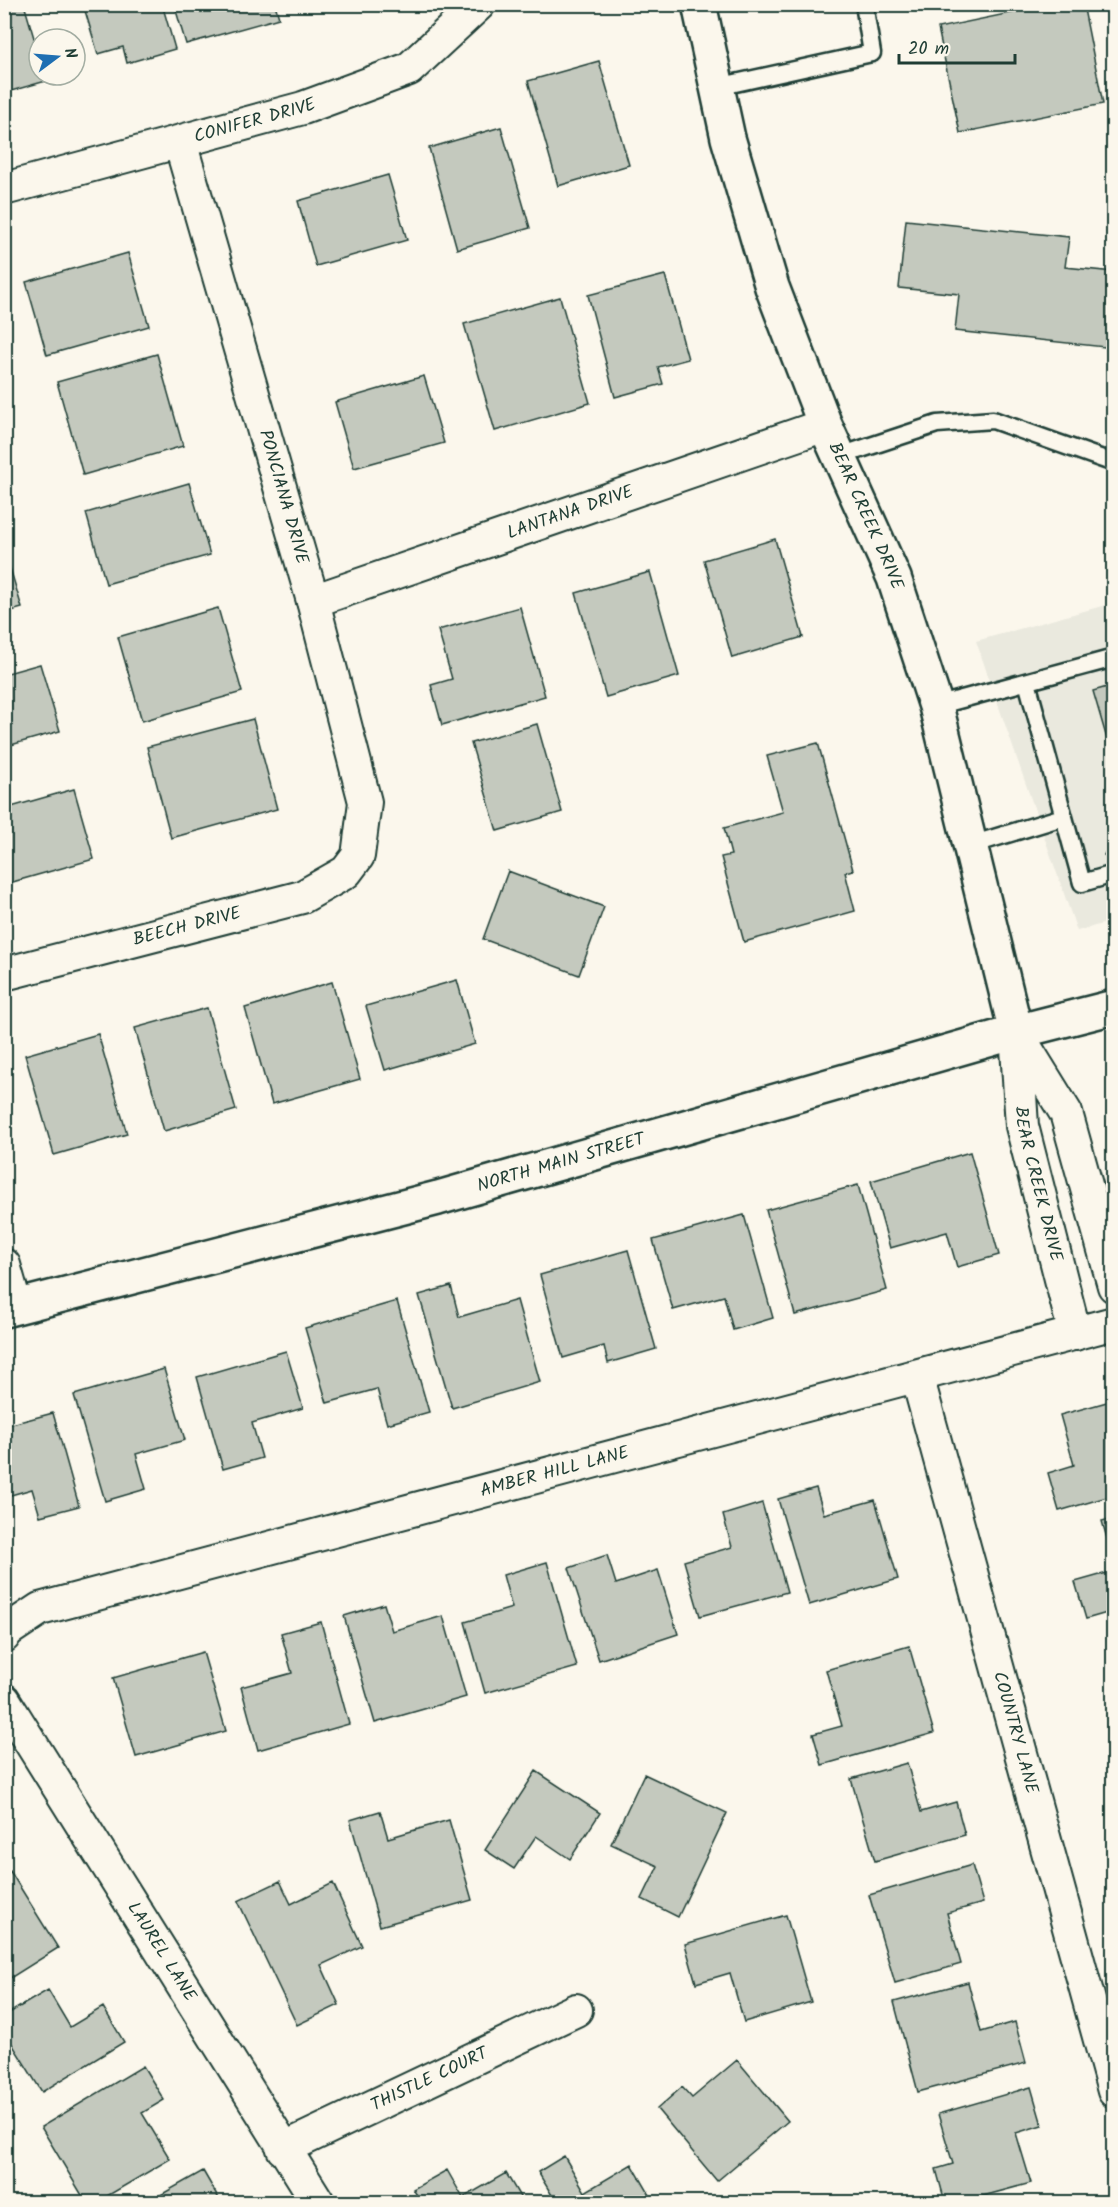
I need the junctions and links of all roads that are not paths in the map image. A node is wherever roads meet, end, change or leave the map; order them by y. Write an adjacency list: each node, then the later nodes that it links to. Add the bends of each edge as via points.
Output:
1 (478, 4): 5 (street, CONIFER DRIVE, via 409,69 303,108)
2 (699, 4): 4 (main road, BEAR CREEK DRIVE)
3 (864, 4): 4 (lane, via 872,53)
4 (717, 87): 7 (main road, BEAR CREEK DRIVE, via 772,287)
5 (180, 142): 6 (street, CONIFER DRIVE); 10 (street, PONCIANA DRIVE)
6 (4, 189)
7 (825, 425): 8 (main road, BEAR CREEK DRIVE); 10 (street, LANTANA DRIVE)
8 (840, 456): 9 (lane, via 937,424 993,420); 13 (main road, BEAR CREEK DRIVE, via 894,578)
9 (1113, 463)
10 (313, 601): 16 (street, PONCIANA DRIVE, via 365,802)
11 (1113, 658): 12 (lane)
12 (1027, 682): 13 (lane); 14 (lane)
13 (936, 706): 15 (main road, BEAR CREEK DRIVE)
14 (1063, 817): 15 (lane); 17 (lane, via 1082,883)
15 (970, 845): 20 (main road, BEAR CREEK DRIVE)
16 (358, 856): 18 (street, BEECH DRIVE, via 346,872 303,897)
17 (1113, 874)
18 (4, 974)
19 (1113, 1007): 20 (main road, NORTH MAIN STREET)
20 (1016, 1032): 22 (street, BEAR CREEK DRIVE, via 1066,1113); 23 (main road, NORTH MAIN STREET, via 438,1198); 25 (street, BEAR CREEK DRIVE, via 1022,1126)
21 (4, 1265): 23 (street)
22 (1113, 1286)
23 (10, 1308)
24 (1113, 1323): 25 (street, AMBER HILL LANE)
25 (1075, 1334): 26 (street, AMBER HILL LANE)
26 (917, 1376): 27 (street, AMBER HILL LANE, via 40,1609); 30 (street, COUNTRY LANE)
27 (4, 1636)
28 (4, 1700): 31 (street, LAUREL LANE)
29 (576, 2010): 31 (street, THISTLE COURT)
30 (1113, 2091)
31 (283, 2149): 32 (street, LAUREL LANE)
32 (318, 2202)

